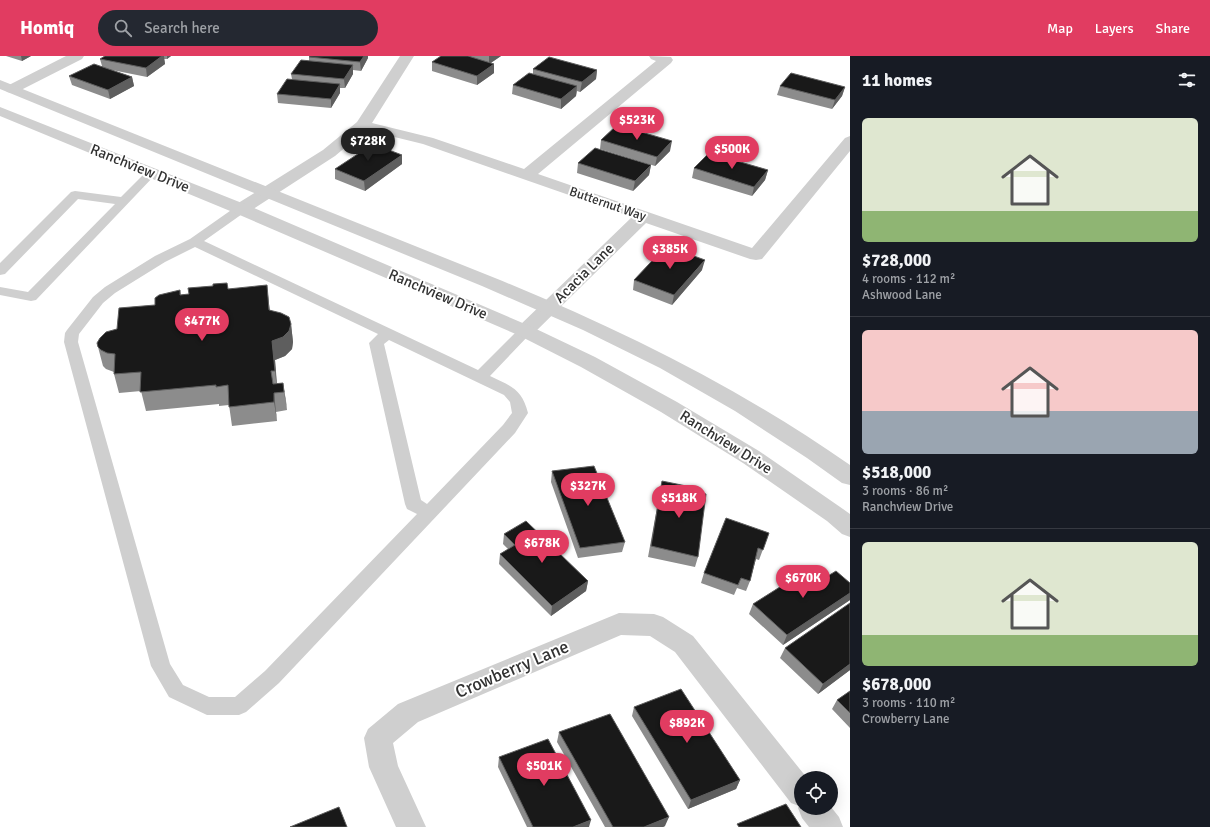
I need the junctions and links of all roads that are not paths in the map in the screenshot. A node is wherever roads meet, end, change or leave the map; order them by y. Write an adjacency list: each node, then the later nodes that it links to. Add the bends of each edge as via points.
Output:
1 (77, 56): 4 (street)
2 (407, 56): 6 (street)
3 (656, 56): 9 (street, via 666,60)
4 (4, 89): 10 (street, Ranchview Drive, via 191,159)
5 (0, 111): 8 (street, Ranchview Drive)
6 (363, 125): 9 (street, Butternut Way, via 428,141); 10 (street, via 329,153)
7 (850, 141): 13 (street, Butternut Way, via 756,255)
8 (151, 173): 11 (lane); 12 (street, Ranchview Drive)
9 (527, 175): 13 (street, Butternut Way)
10 (268, 192): 12 (street); 17 (street, Ranchview Drive)
11 (124, 201): 15 (lane, via 75,195); 16 (lane, via 31,298)
12 (241, 209): 14 (lane); 18 (street, Ranchview Drive)
13 (643, 216): 17 (street, Acacia Lane)
14 (195, 242): 19 (lane); 22 (lane, via 160,259 110,290 98,300 72,333 71,342 161,666 176,691 207,706 239,706 272,678)
15 (0, 272)
16 (0, 291)
17 (550, 307): 18 (street, Acacia Lane); 21 (street, Ranchview Drive, via 685,373 825,458)
18 (525, 331): 20 (lane); 23 (street, Ranchview Drive, via 588,362 676,411 751,457)
19 (388, 333): 20 (lane); 22 (lane, via 376,343 413,504)
20 (481, 376): 22 (lane, via 510,391 517,401 520,413 509,429)
21 (850, 477)
22 (429, 512)
23 (850, 528)
24 (794, 784): 26 (street, Crowberry Lane, via 684,644 654,625 619,624 408,713 378,738 384,767)
25 (819, 815): 27 (street)
26 (412, 827)
27 (828, 827)

